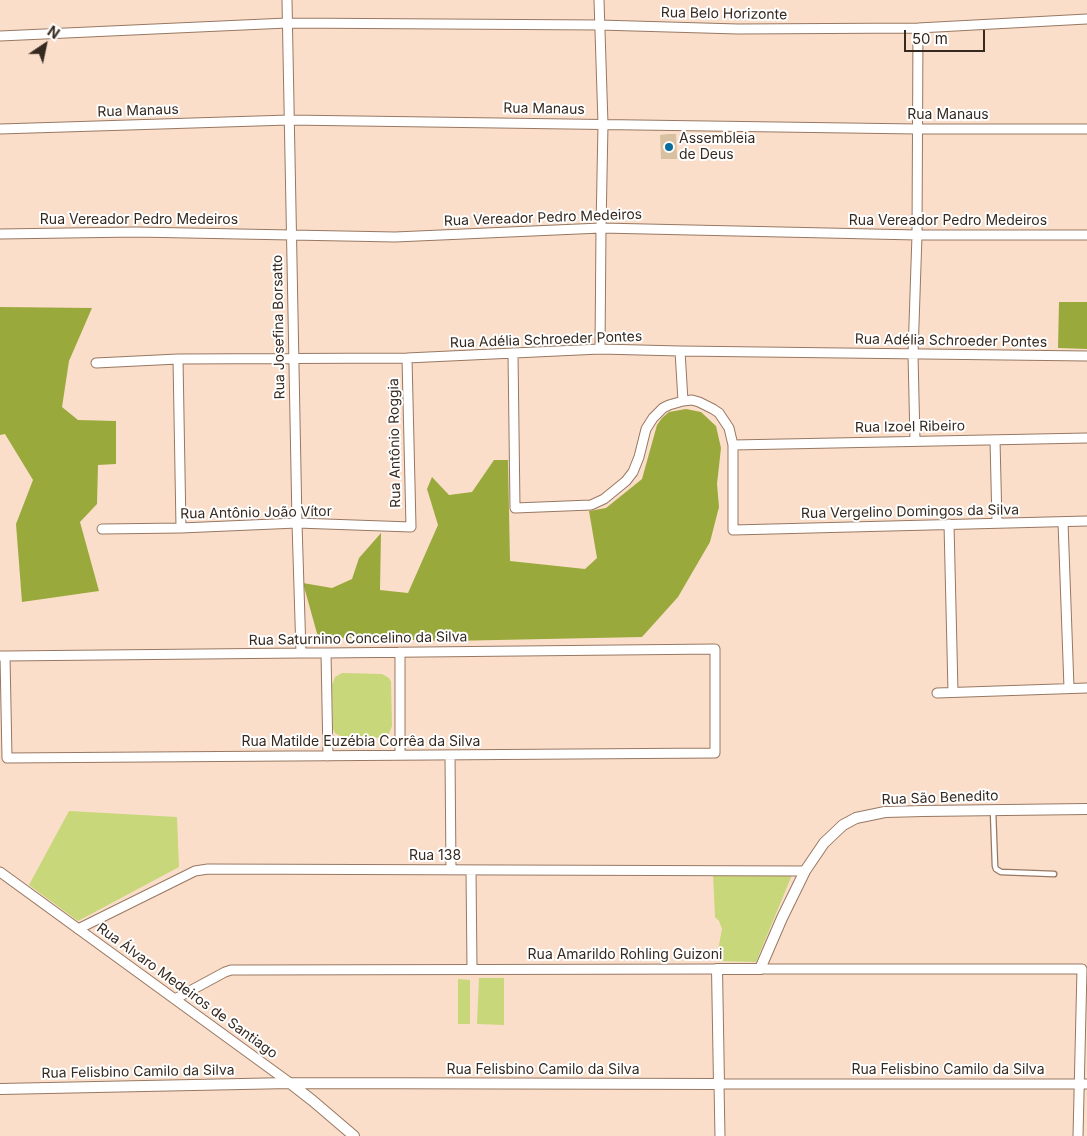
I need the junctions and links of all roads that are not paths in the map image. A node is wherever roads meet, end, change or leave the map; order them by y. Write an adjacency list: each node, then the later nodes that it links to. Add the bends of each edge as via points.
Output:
1 (287, 0): 4 (street, Rua Josefina Borsatto)
2 (599, 0): 5 (street)
3 (1087, 18): 6 (street, Rua Belo Horizonte)
4 (287, 22): 5 (street, Rua Belo Horizonte); 7 (street, Rua Belo Horizonte); 8 (street, Rua Josefina Borsatto)
5 (599, 25): 6 (street, Rua Belo Horizonte, via 738,29); 9 (street)
6 (918, 28): 10 (street)
7 (0, 36)
8 (289, 120): 9 (street, Rua Manaus); 11 (street, Rua Manaus); 15 (street, Rua Josefina Borsatto)
9 (603, 124): 10 (street, Rua Manaus); 13 (street)
10 (917, 128): 12 (street, Rua Manaus); 16 (street)
11 (0, 129)
12 (1087, 129)
13 (601, 228): 15 (street, Rua Vereador Pedro Medeiros, via 395,237); 16 (street, Rua Vereador Pedro Medeiros); 18 (street)
14 (0, 234): 15 (street, Rua Vereador Pedro Medeiros)
15 (292, 234): 23 (street, Rua Josefina Borsatto)
16 (917, 235): 17 (street, Rua Vereador Pedro Medeiros); 21 (street)
17 (1087, 235)
18 (600, 349): 19 (street, Rua Adélia Schroeder Pontes); 20 (street, Rua Adélia Schroeder Pontes)
19 (680, 351): 21 (street, Rua Adélia Schroeder Pontes); 27 (street)
20 (512, 353): 24 (street, Rua Adélia Schroeder Pontes); 27 (street, via 515,508 591,505 604,499 634,472 649,422 669,404)
21 (913, 354): 22 (street, Rua Adélia Schroeder Pontes); 30 (street)
22 (1087, 356)
23 (293, 358): 24 (street, Rua Adélia Schroeder Pontes); 25 (street, Rua Adélia Schroeder Pontes); 34 (street, Rua Josefina Borsatto)
24 (407, 358): 37 (street, Rua Antônio Roggia)
25 (178, 359): 26 (street, Rua Adélia Schroeder Pontes); 38 (street)
26 (96, 363)
27 (683, 400): 31 (street, via 699,402 719,413 729,428)
28 (1087, 438): 29 (street, Rua Izoel Ribeiro)
29 (995, 440): 30 (street, Rua Izoel Ribeiro); 35 (street)
30 (915, 441): 31 (street, Rua Izoel Ribeiro)
31 (733, 444): 36 (street, Rua Vergelino Domingos da Silva, via 733,530)
32 (1087, 521): 33 (street, Rua Vergelino Domingos da Silva)
33 (1062, 522): 35 (street, Rua Vergelino Domingos da Silva); 44 (street)
34 (297, 523): 37 (street, Rua Antônio João Vítor); 38 (street, Rua Antônio João Vítor); 41 (street, Rua Josefina Borsatto)
35 (997, 523): 36 (street, Rua Vergelino Domingos da Silva)
36 (948, 524): 46 (street)
37 (411, 527)
38 (181, 528): 39 (street, Rua Antônio João Vítor)
39 (102, 529)
40 (400, 652): 42 (street, Rua Saturnino Concelino da Silva); 48 (street, Rua Saturnino Concelino da Silva, via 715,649); 49 (street)
41 (301, 653): 42 (street, Rua Saturnino Concelino da Silva); 43 (street, Rua Saturnino Concelino da Silva)
42 (326, 653): 51 (street)
43 (2, 656): 51 (street, Rua Matilde Euzébia Corrêa da Silva, via 7,758)
44 (1069, 688): 45 (street); 46 (street)
45 (1087, 688)
46 (953, 692): 47 (street)
47 (937, 693)
48 (715, 753): 50 (street, Rua Matilde Euzébia Corrêa da Silva)
49 (400, 755): 50 (street, Rua Matilde Euzébia Corrêa da Silva); 51 (street, Rua Matilde Euzébia Corrêa da Silva)
50 (450, 755): 54 (street)
51 (328, 756)
52 (1087, 809): 53 (street, Rua São Benedito)
53 (993, 810): 57 (street, Rua São Benedito, via 885,812 856,818 833,833); 58 (lane, via 996,869)
54 (451, 870): 55 (street, Rua 138); 59 (street, Rua 138, via 195,871)
55 (471, 870): 57 (street, Rua 138); 60 (street)
56 (0, 872): 59 (street, Rua Álvaro Medeiros de Santiago)
57 (805, 872): 62 (street, Rua São Benedito)
58 (1054, 874)
59 (78, 929): 63 (street, Rua Álvaro Medeiros de Santiago)
60 (472, 969): 61 (street, Rua Amarildo Rohling Guizoni); 63 (street, Rua Amarildo Rohling Guizoni, via 231,970)
61 (717, 969): 62 (street, Rua Amarildo Rohling Guizoni); 65 (street)
62 (760, 969): 66 (street, Rua Amarildo Rohling Guizoni, via 1082,968)
63 (175, 999): 64 (street, Rua Álvaro Medeiros de Santiago)
64 (290, 1084): 65 (street, Rua Felisbino Camilo da Silva); 67 (street, Rua Felisbino Camilo da Silva); 68 (street, Rua Álvaro Medeiros de Santiago)
65 (719, 1084): 66 (street, Rua Felisbino Camilo da Silva); 69 (street)
66 (1083, 1084): 70 (street)
67 (0, 1089)
68 (354, 1136)
69 (720, 1136)
70 (1078, 1136)

